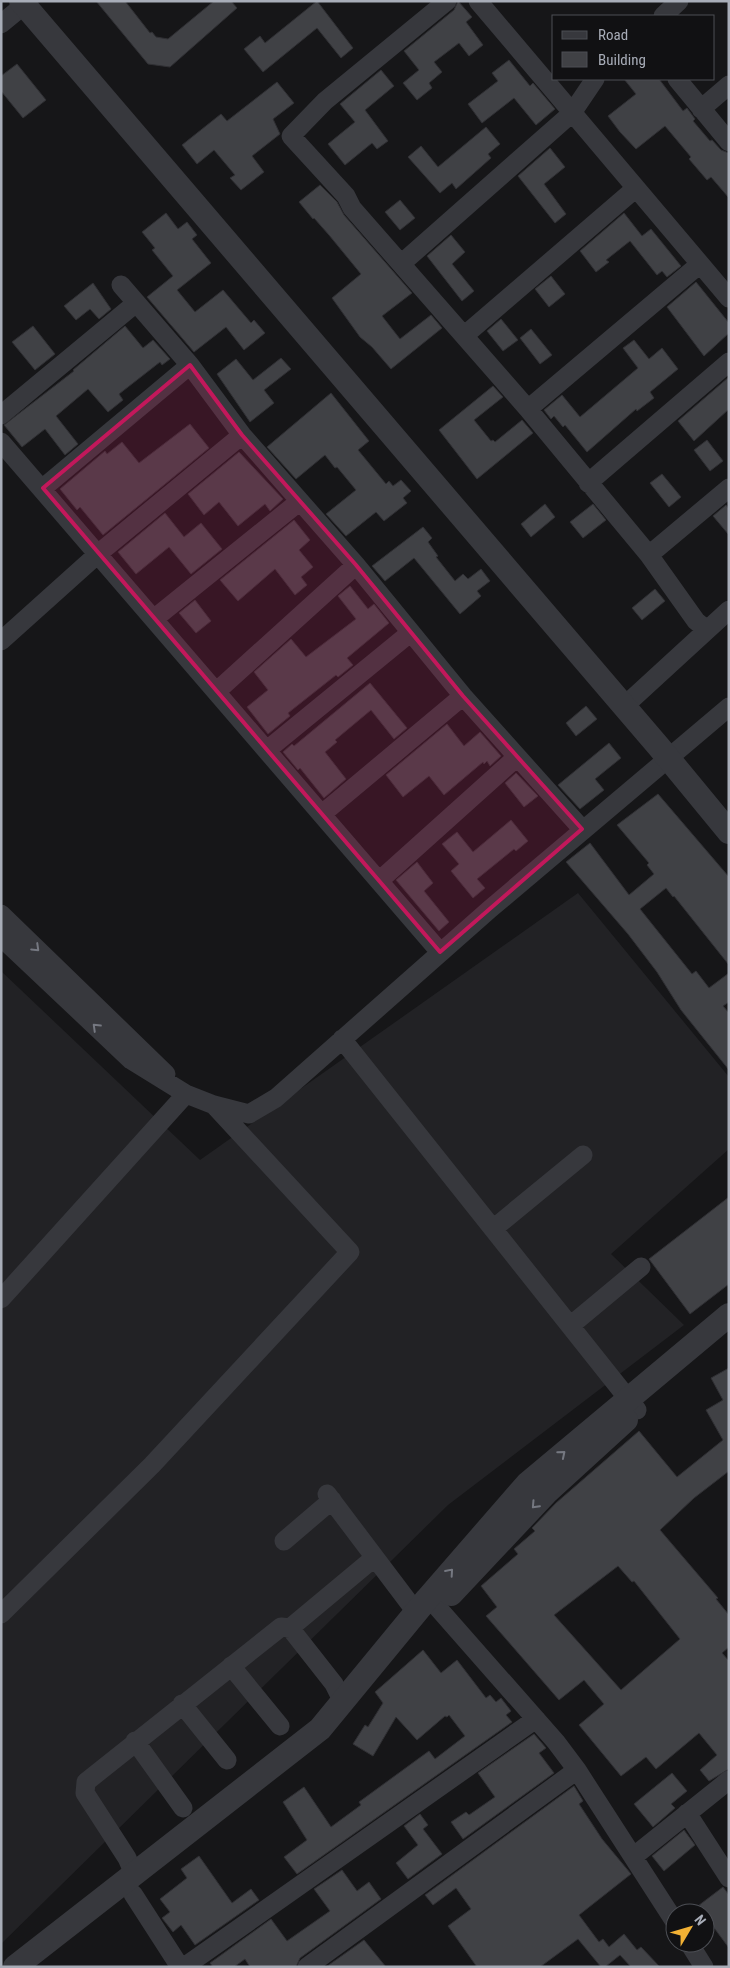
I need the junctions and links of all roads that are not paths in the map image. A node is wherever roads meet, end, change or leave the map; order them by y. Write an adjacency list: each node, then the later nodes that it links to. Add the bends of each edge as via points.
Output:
1 (446, 1): 14 (street, via 325,101 291,136 346,196 352,208)
2 (478, 1): 11 (street)
3 (679, 1): 5 (street)
4 (28, 2): 6 (street); 40 (street); 43 (street)
5 (664, 15)
6 (1, 24)
7 (594, 80): 11 (street)
8 (679, 80): 10 (street)
9 (729, 85): 10 (street)
10 (701, 109): 12 (street)
11 (572, 113): 13 (street); 14 (street)
12 (729, 142)
13 (636, 188): 15 (street); 19 (street)
14 (401, 264): 19 (street)
15 (700, 264): 17 (street); 22 (street)
16 (121, 285): 18 (street)
17 (729, 298)
18 (136, 303): 21 (street); 23 (street)
19 (465, 335): 22 (street)
20 (729, 362): 26 (street)
21 (190, 365): 24 (street); 27 (street)
22 (528, 408): 26 (street)
23 (1, 415)
24 (242, 435): 29 (street); 30 (street)
25 (1, 442): 27 (street)
26 (588, 483): 31 (street)
27 (43, 488): 30 (street)
28 (729, 488): 31 (street)
29 (300, 501): 32 (street); 34 (street)
30 (99, 554): 34 (street); 37 (street)
31 (649, 555): 35 (street, via 696,621)
32 (356, 565): 36 (street); 38 (street)
33 (729, 610): 35 (street)
34 (155, 618): 38 (street)
35 (707, 630): 40 (street)
36 (410, 633): 39 (street); 42 (street)
37 (1, 640)
38 (217, 691): 42 (street)
39 (462, 696): 44 (street); 45 (street)
40 (632, 699): 43 (street)
41 (729, 707): 43 (street)
42 (267, 750): 45 (street)
43 (673, 755): 46 (street); 47 (street); 48 (street)
44 (518, 757): 47 (street); 49 (street)
45 (322, 814): 49 (street)
46 (729, 814)
47 (582, 830): 51 (street)
48 (729, 832)
49 (379, 880): 51 (street)
50 (3, 926): 53 (street, via 136,1055)
51 (440, 952): 52 (street)
52 (342, 1039): 54 (street, via 276,1098 249,1114); 56 (street)
53 (186, 1094): 54 (street); 58 (street)
54 (214, 1105): 66 (street, via 350,1252 152,1465)
55 (583, 1155): 56 (street)
56 (493, 1229): 60 (street)
57 (641, 1267): 60 (street)
58 (1, 1299)
59 (729, 1315): 62 (street)
60 (570, 1326): 62 (street)
61 (729, 1334): 62 (street)
62 (633, 1405): 65 (street)
63 (284, 1541): 64 (street, via 329,1497)
64 (374, 1558): 65 (street); 67 (street)
65 (427, 1606): 69 (street); 71 (street); 81 (street, via 331,1740)
66 (1, 1614)
67 (290, 1628): 68 (street, via 281,1627); 69 (street, via 334,1684)
68 (231, 1666): 70 (street); 72 (street)
69 (343, 1702): 81 (street, via 320,1729)
70 (182, 1704): 73 (street); 74 (street)
71 (536, 1718): 75 (street); 87 (street)
72 (280, 1726)
73 (135, 1742): 77 (street); 81 (street, via 86,1782 85,1793 127,1858)
74 (226, 1760)
75 (577, 1770): 79 (street); 88 (street)
76 (729, 1780): 78 (street)
77 (183, 1808)
78 (687, 1813): 79 (street); 80 (street)
79 (633, 1857): 82 (street)
80 (729, 1877)
81 (133, 1884): 84 (street); 85 (street); 86 (street)
82 (665, 1907)
83 (695, 1953): 89 (street)
84 (15, 1967)
85 (39, 1967)
86 (180, 1967)
87 (184, 1967)
88 (306, 1967)
89 (704, 1967)

